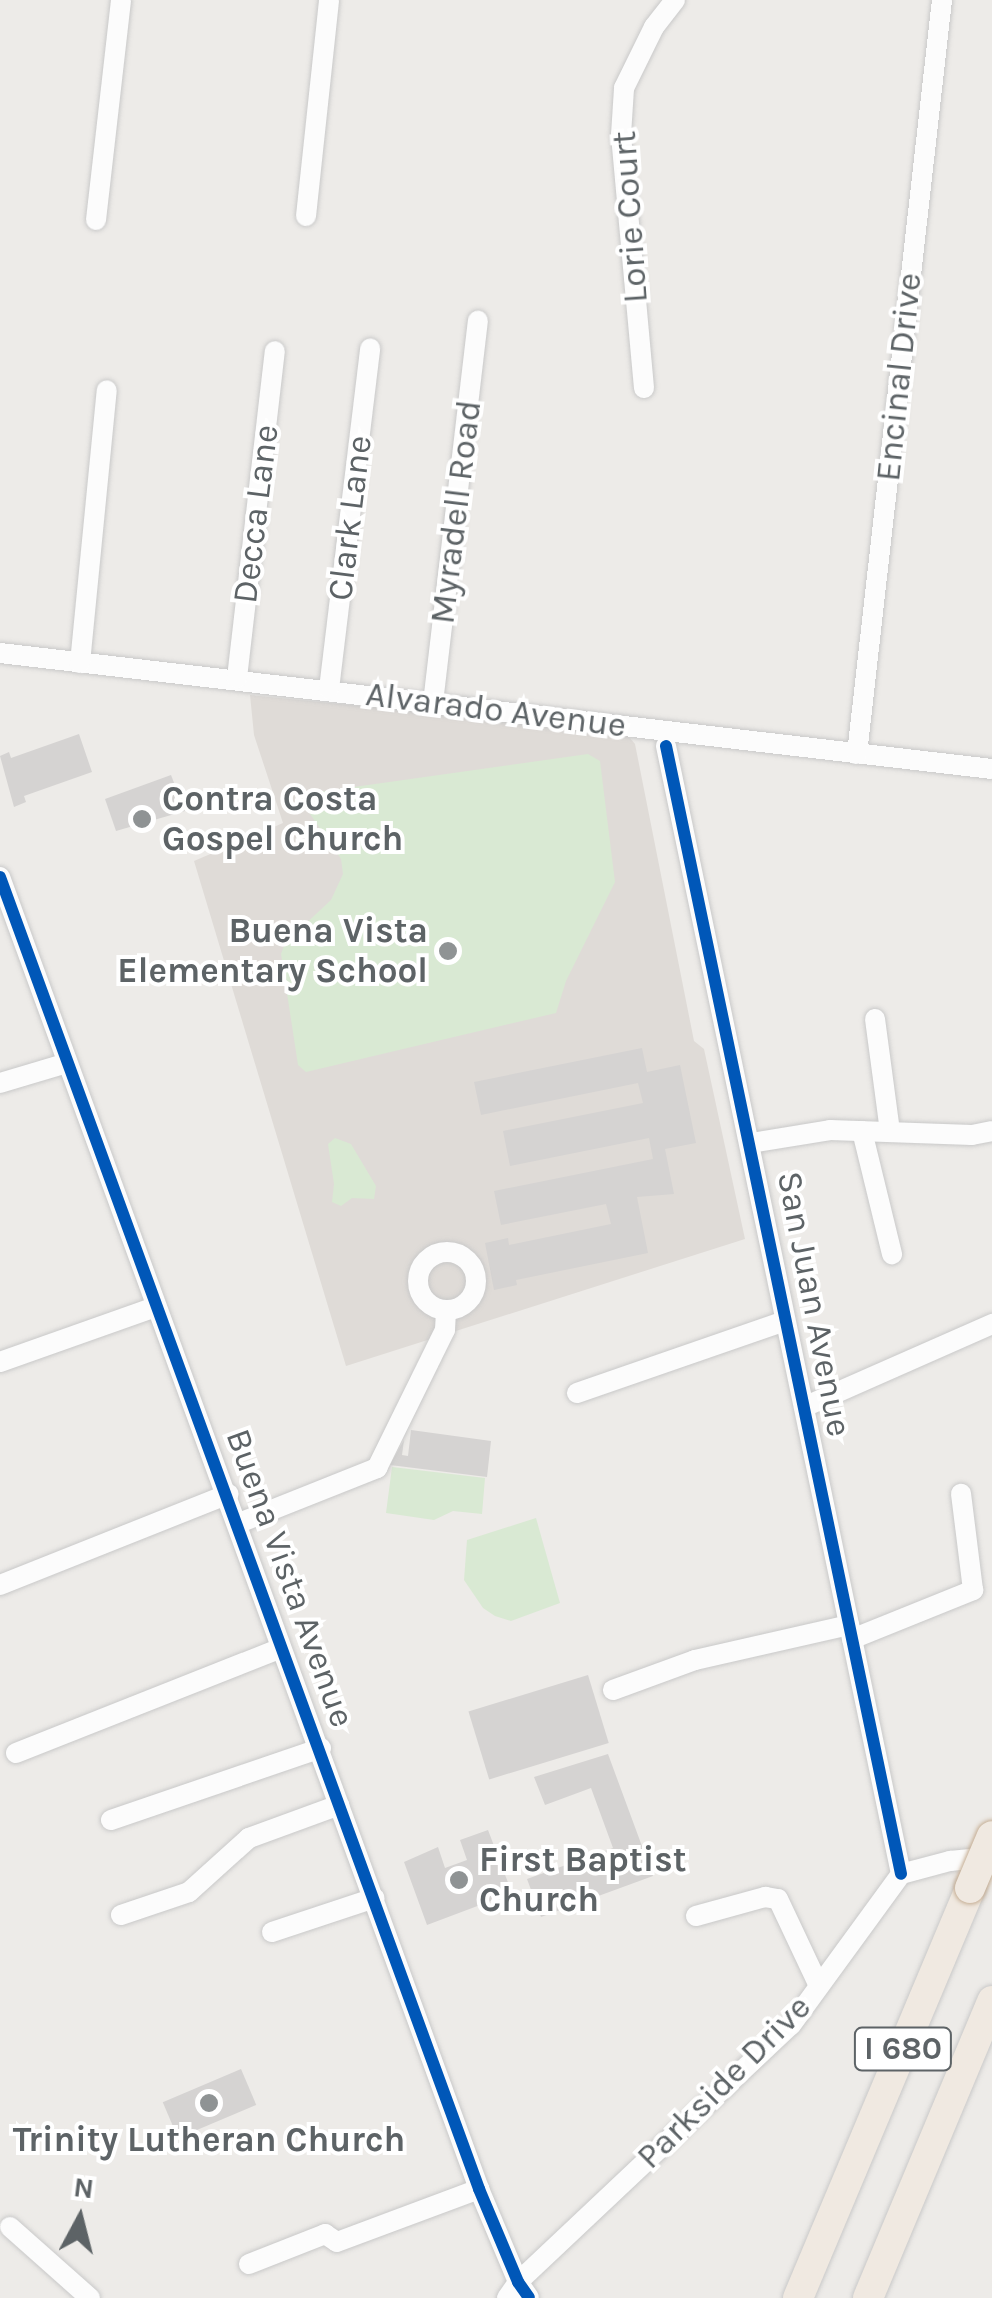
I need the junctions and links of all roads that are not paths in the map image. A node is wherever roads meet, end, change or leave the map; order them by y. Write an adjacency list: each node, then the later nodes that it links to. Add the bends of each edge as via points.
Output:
1 (120, 0): 6 (street)
2 (329, 0): 5 (street)
3 (674, 0): 10 (street, Lorie Court, via 624,88 620,135)
4 (942, 0): 18 (street, Encinal Drive)
5 (306, 216)
6 (96, 220)
7 (478, 321): 16 (street, Myradell Road)
8 (370, 348): 15 (street, Clark Lane)
9 (275, 350): 14 (street, Decca Lane)
10 (644, 388)
11 (108, 390): 13 (street)
12 (0, 653): 13 (street, Alvarado Avenue)
13 (80, 664): 14 (street, Alvarado Avenue)
14 (238, 678): 15 (street, Alvarado Avenue)
15 (329, 689): 16 (street, Alvarado Avenue)
16 (433, 703): 18 (street, Alvarado Avenue)
17 (666, 746): 27 (street, San Juan Avenue)
18 (857, 754): 19 (street, Alvarado Avenue)
19 (992, 768)
20 (0, 877): 22 (street, Buena Vista Avenue)
21 (875, 1019): 26 (street)
22 (67, 1063): 23 (street); 29 (street, Buena Vista Avenue)
23 (0, 1083)
24 (862, 1131): 26 (street); 27 (street); 28 (street)
25 (992, 1131): 26 (street)
26 (890, 1132)
27 (751, 1142): 31 (street, San Juan Avenue)
28 (892, 1254)
29 (155, 1308): 33 (street); 36 (street, Buena Vista Avenue)
30 (446, 1310): 38 (street, via 446,1330 376,1468)
31 (784, 1321): 34 (street); 35 (street, San Juan Avenue)
32 (992, 1324): 35 (street)
33 (0, 1362)
34 (578, 1393)
35 (804, 1407): 40 (street, San Juan Avenue)
36 (229, 1494): 38 (street, Buena Vista Avenue); 39 (street)
37 (961, 1494): 40 (street, via 973,1590)
38 (239, 1522): 41 (street, Buena Vista Avenue)
39 (0, 1585)
40 (851, 1632): 42 (street, via 694,1660); 49 (street, San Juan Avenue)
41 (281, 1648): 43 (street, Buena Vista Avenue); 44 (street)
42 (613, 1690)
43 (321, 1748): 45 (street, Buena Vista Avenue); 46 (street)
44 (16, 1753)
45 (339, 1805): 50 (street, Buena Vista Avenue); 51 (street, via 250,1838 189,1892)
46 (112, 1820)
47 (992, 1836): 57 (highway, I 680, bridge)
48 (992, 1857): 49 (street)
49 (900, 1874): 54 (street, Parkside Drive)
50 (375, 1898): 53 (street); 56 (street, Buena Vista Avenue)
51 (121, 1914)
52 (696, 1916): 54 (street, via 778,1899)
53 (272, 1932)
54 (819, 1986): 60 (street, Parkside Drive, via 790,2025)
55 (992, 2000): 64 (highway, I 680)
56 (480, 2189): 59 (street, via 337,2242 325,2234); 60 (street, Buena Vista Avenue)
57 (835, 2210): 62 (highway); 63 (highway, I 680)
58 (10, 2227): 61 (street)
59 (249, 2264)
60 (518, 2292)
61 (90, 2298)
62 (782, 2298)
63 (798, 2298)
64 (868, 2298)

